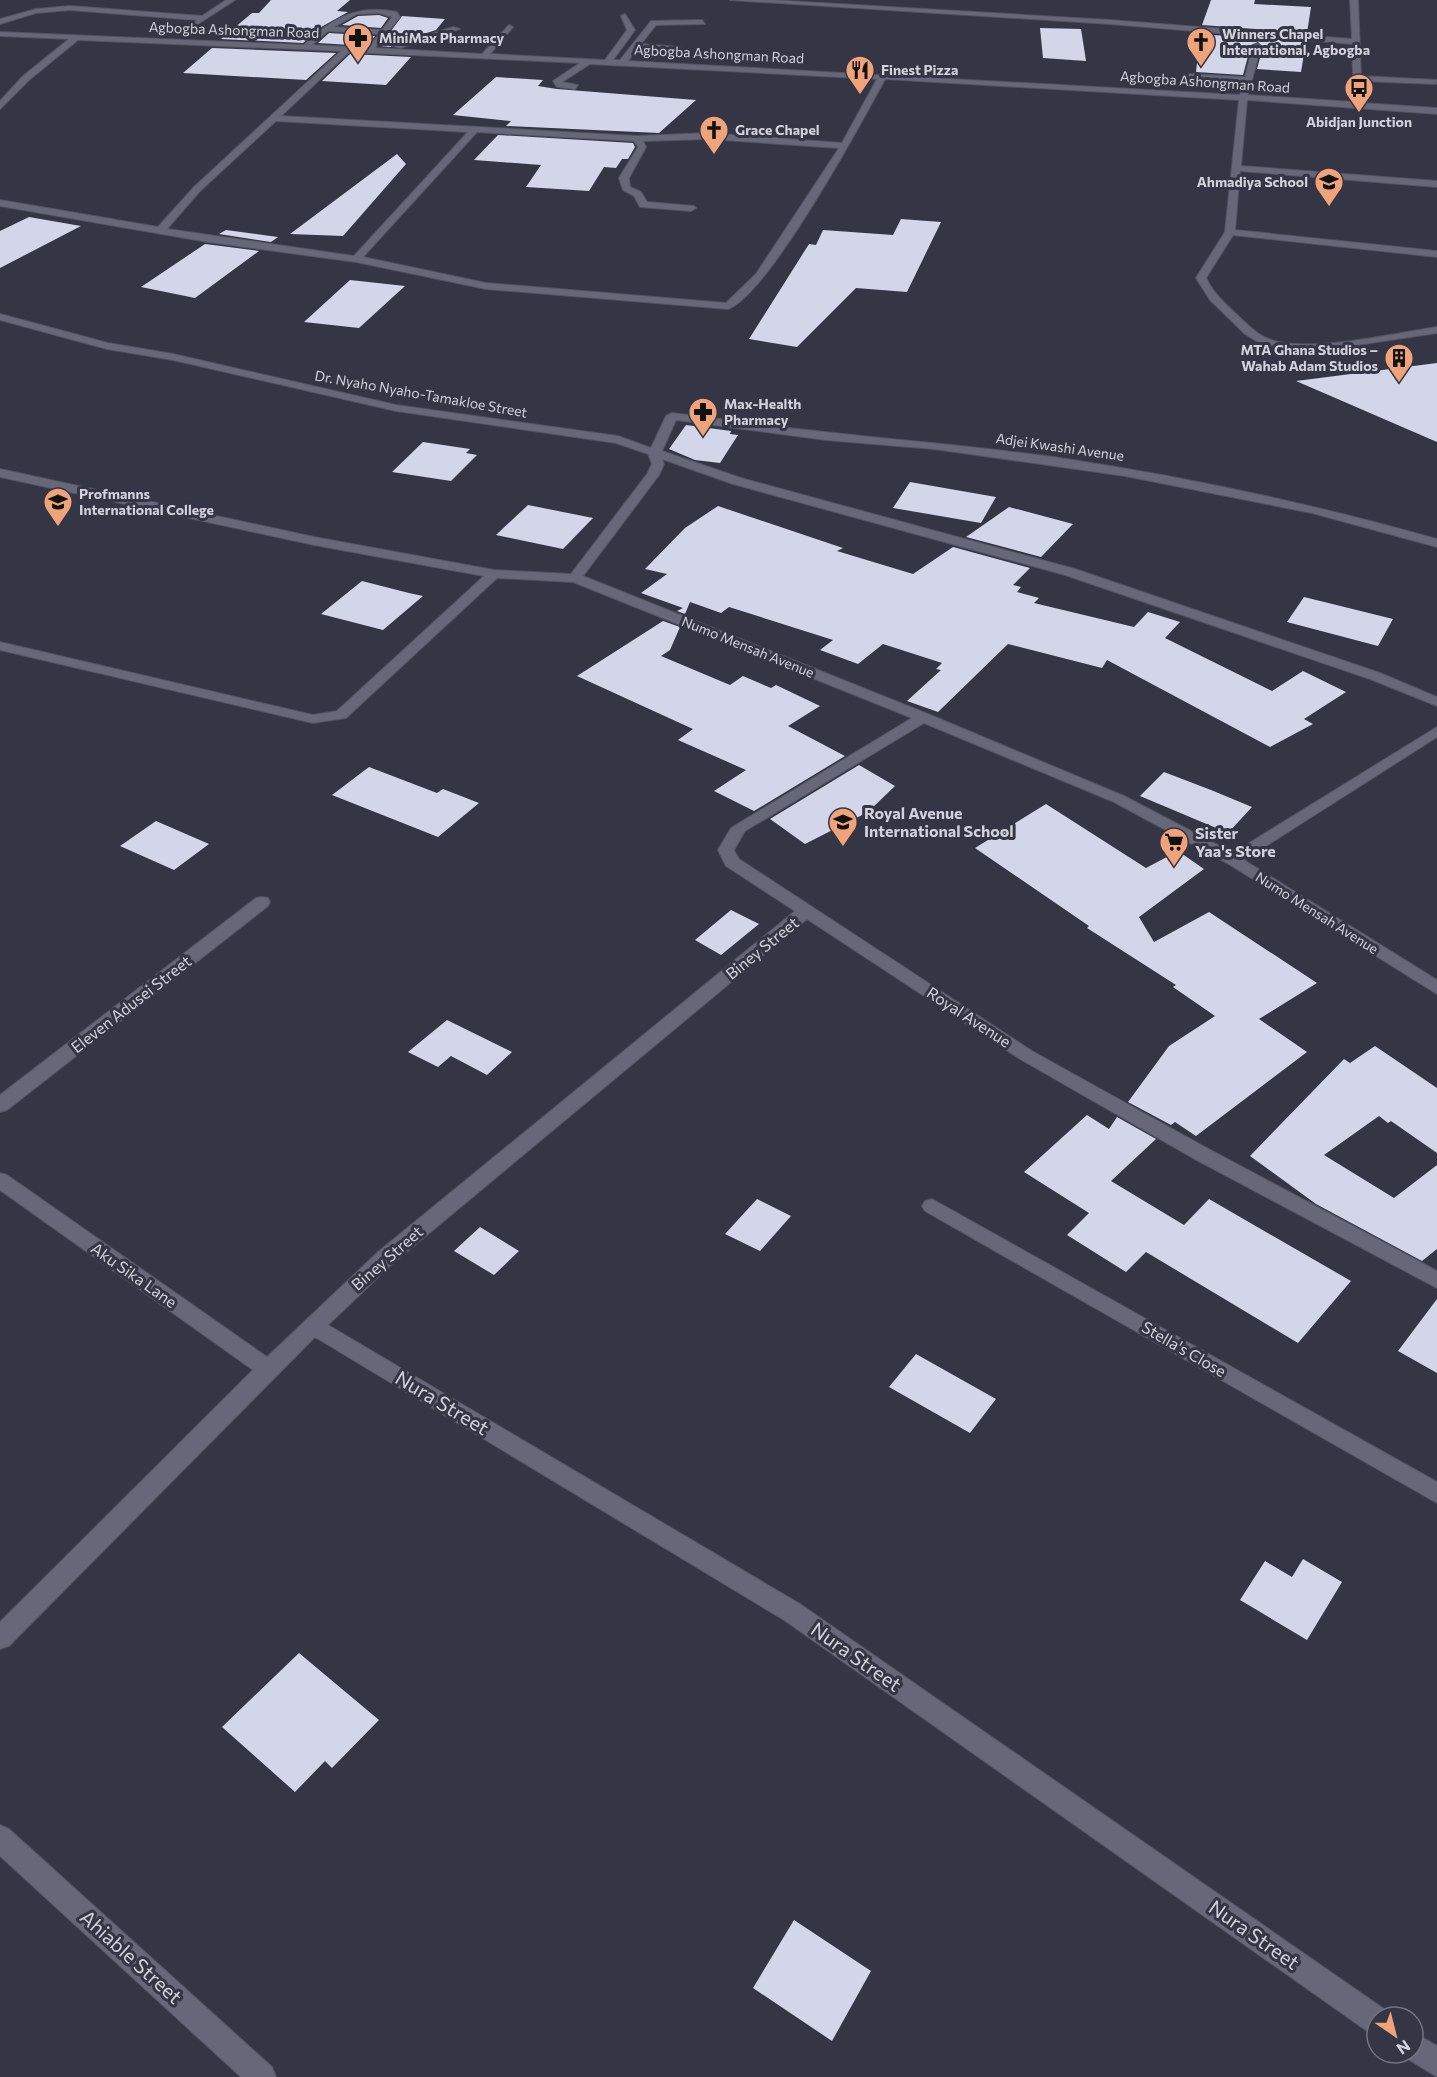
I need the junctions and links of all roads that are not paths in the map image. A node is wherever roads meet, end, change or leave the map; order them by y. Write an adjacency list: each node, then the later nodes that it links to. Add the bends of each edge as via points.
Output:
1 (231, 0): 5 (street)
2 (735, 0): 17 (street, via 1110,22)
3 (1354, 0): 17 (street)
4 (625, 16): 27 (street, via 631,30)
5 (203, 18): 6 (street, via 144,15 58,2 17,12); 9 (street)
6 (0, 22)
7 (702, 22): 19 (street, via 657,22)
8 (509, 27): 25 (street)
9 (187, 29)
10 (327, 29): 12 (street); 12 (street, via 353,11 394,14 396,17); 18 (street)
11 (456, 29): 24 (street, via 402,43)
12 (384, 32): 22 (street)
13 (0, 34): 15 (street, Agbogba Ashongman Road)
14 (179, 35): 16 (street)
15 (77, 37): 16 (street, Agbogba Ashongman Road); 37 (street, via 26,78)
16 (171, 41): 18 (street, Agbogba Ashongman Road)
17 (1357, 42): 31 (street)
18 (307, 46): 21 (street, Agbogba Ashongman Road)
19 (636, 46): 23 (street); 28 (street)
20 (1257, 46): 32 (street)
21 (349, 48): 22 (street, Agbogba Ashongman Road); 39 (street)
22 (371, 49): 24 (street, Agbogba Ashongman Road)
23 (680, 49)
24 (393, 50): 25 (street, Agbogba Ashongman Road)
25 (485, 55): 26 (street, Agbogba Ashongman Road)
26 (589, 61): 27 (street, Agbogba Ashongman Road); 34 (street, via 557,81)
27 (607, 62): 28 (street, Agbogba Ashongman Road)
28 (623, 63): 29 (street, Agbogba Ashongman Road)
29 (882, 76): 35 (street, Agbogba Ashongman Road); 42 (street)
30 (1190, 76): 32 (street)
31 (1357, 78): 33 (street); 36 (street)
32 (1250, 80): 35 (street)
33 (1436, 82)
34 (574, 87)
35 (1243, 98): 36 (street, Agbogba Ashongman Road); 43 (street)
36 (1358, 105): 38 (street, Agbogba Ashongman Road)
37 (0, 106)
38 (1437, 111)
39 (273, 118): 40 (street); 47 (street, via 197,189)
40 (475, 129): 41 (street); 50 (street)
41 (637, 139): 42 (street, via 708,136); 46 (street, via 642,147 624,178 626,188 638,194 643,205)
42 (845, 146): 50 (street, via 760,276 728,306 486,286)
43 (1236, 168): 44 (street); 48 (street)
44 (1437, 184)
45 (0, 203): 47 (street)
46 (691, 208)
47 (160, 231): 50 (street)
48 (1230, 232): 49 (street); 52 (street, via 1201,278 1213,299 1262,340 1313,347)
49 (1437, 254)
50 (356, 259)
51 (0, 317): 53 (street, Dr. Nyaho Nyaho-Tamakloe Street, via 107,346 173,357 305,390 477,422 618,440)
52 (1437, 330)
53 (654, 455): 55 (street, Adjei Kwashi Avenue, via 672,416 958,448 1221,488 1343,515); 57 (street, via 658,464 653,475); 59 (street, Dr. Nyaho Nyaho-Tamakloe Street, via 1070,572 1375,676)
54 (0, 473): 56 (street, Numo Mensah Avenue, via 314,541)
55 (1437, 543)
56 (494, 574): 57 (street, Numo Mensah Avenue); 58 (street, via 341,715 328,719 313,719)
57 (575, 578): 60 (street, Numo Mensah Avenue)
58 (0, 646)
59 (1437, 702)
60 (923, 717): 62 (street, Numo Mensah Avenue, via 1119,799); 64 (street, Royal Avenue, via 739,828 726,850 732,862)
61 (1437, 731): 62 (street)
62 (1233, 860): 65 (street, Numo Mensah Avenue)
63 (262, 902): 66 (street, Eleven Adusei Street)
64 (806, 912): 69 (street, Royal Avenue, via 1026,1054); 70 (street, Biney Street, via 385,1258)
65 (1437, 988)
66 (0, 1105)
67 (0, 1180): 71 (street, Aku Sika Lane)
68 (932, 1206): 72 (street, Stella's Close)
69 (1437, 1280)
70 (313, 1326): 71 (street, Biney Street); 75 (street, Nura Street, via 792,1612)
71 (268, 1370): 73 (street, Biney Street)
72 (1437, 1493)
73 (0, 1638)
74 (0, 1838): 76 (street, Ahiable Street)
75 (1365, 2013)
76 (262, 2077)

